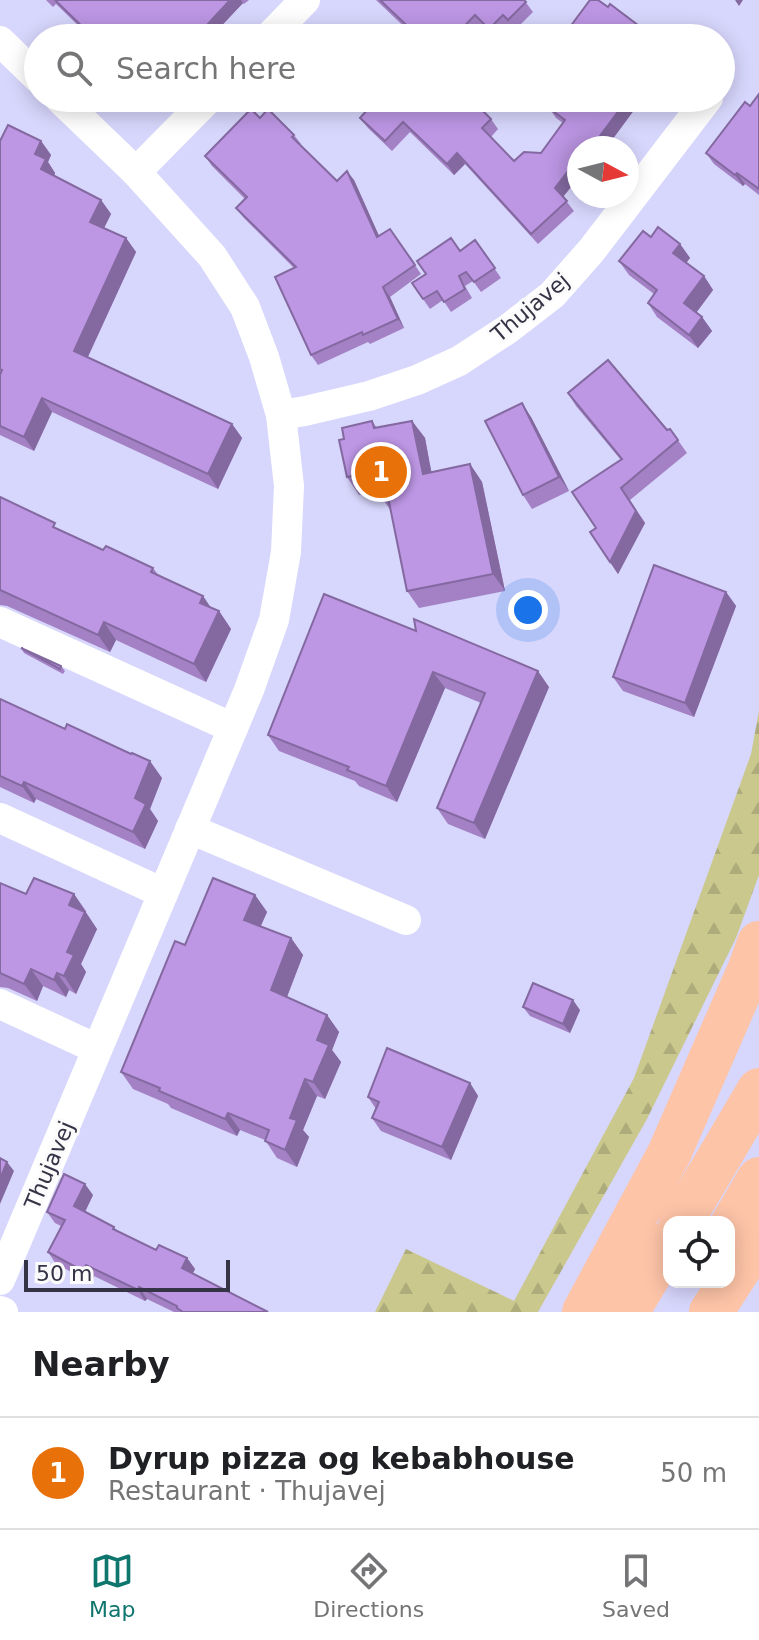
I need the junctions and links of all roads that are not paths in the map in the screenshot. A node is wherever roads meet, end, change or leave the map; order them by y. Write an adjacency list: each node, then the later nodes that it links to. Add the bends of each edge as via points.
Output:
1 (305, 0): 2 (street)
2 (282, 24)
3 (0, 41): 4 (street)
4 (24, 64)
5 (74, 112): 8 (street, Thujavej)
6 (195, 112): 8 (street)
7 (697, 112): 9 (street, Thujavej, via 591,251 552,295 508,329 417,380)
8 (136, 172): 9 (street, Thujavej, via 212,256 245,307)
9 (281, 415): 11 (street, Thujavej, via 289,486 286,552 274,620)
10 (0, 622): 11 (street)
11 (233, 728): 13 (street, Thujavej)
12 (0, 818): 14 (street)
13 (190, 829): 14 (street, Thujavej); 15 (street)
14 (163, 893): 18 (street, Thujavej)
15 (406, 920)
16 (759, 943): 27 (highway, via 669,1154)
17 (0, 1004): 18 (street)
18 (97, 1049): 25 (street, Thujavej)
19 (759, 1090): 21 (highway)
20 (759, 1179): 22 (highway)
21 (685, 1216)
22 (735, 1220)
23 (759, 1238): 30 (highway)
24 (663, 1252): 28 (highway)
25 (0, 1280)
26 (695, 1288): 29 (highway)
27 (584, 1312)
28 (627, 1312)
29 (681, 1312)
30 (711, 1312)

